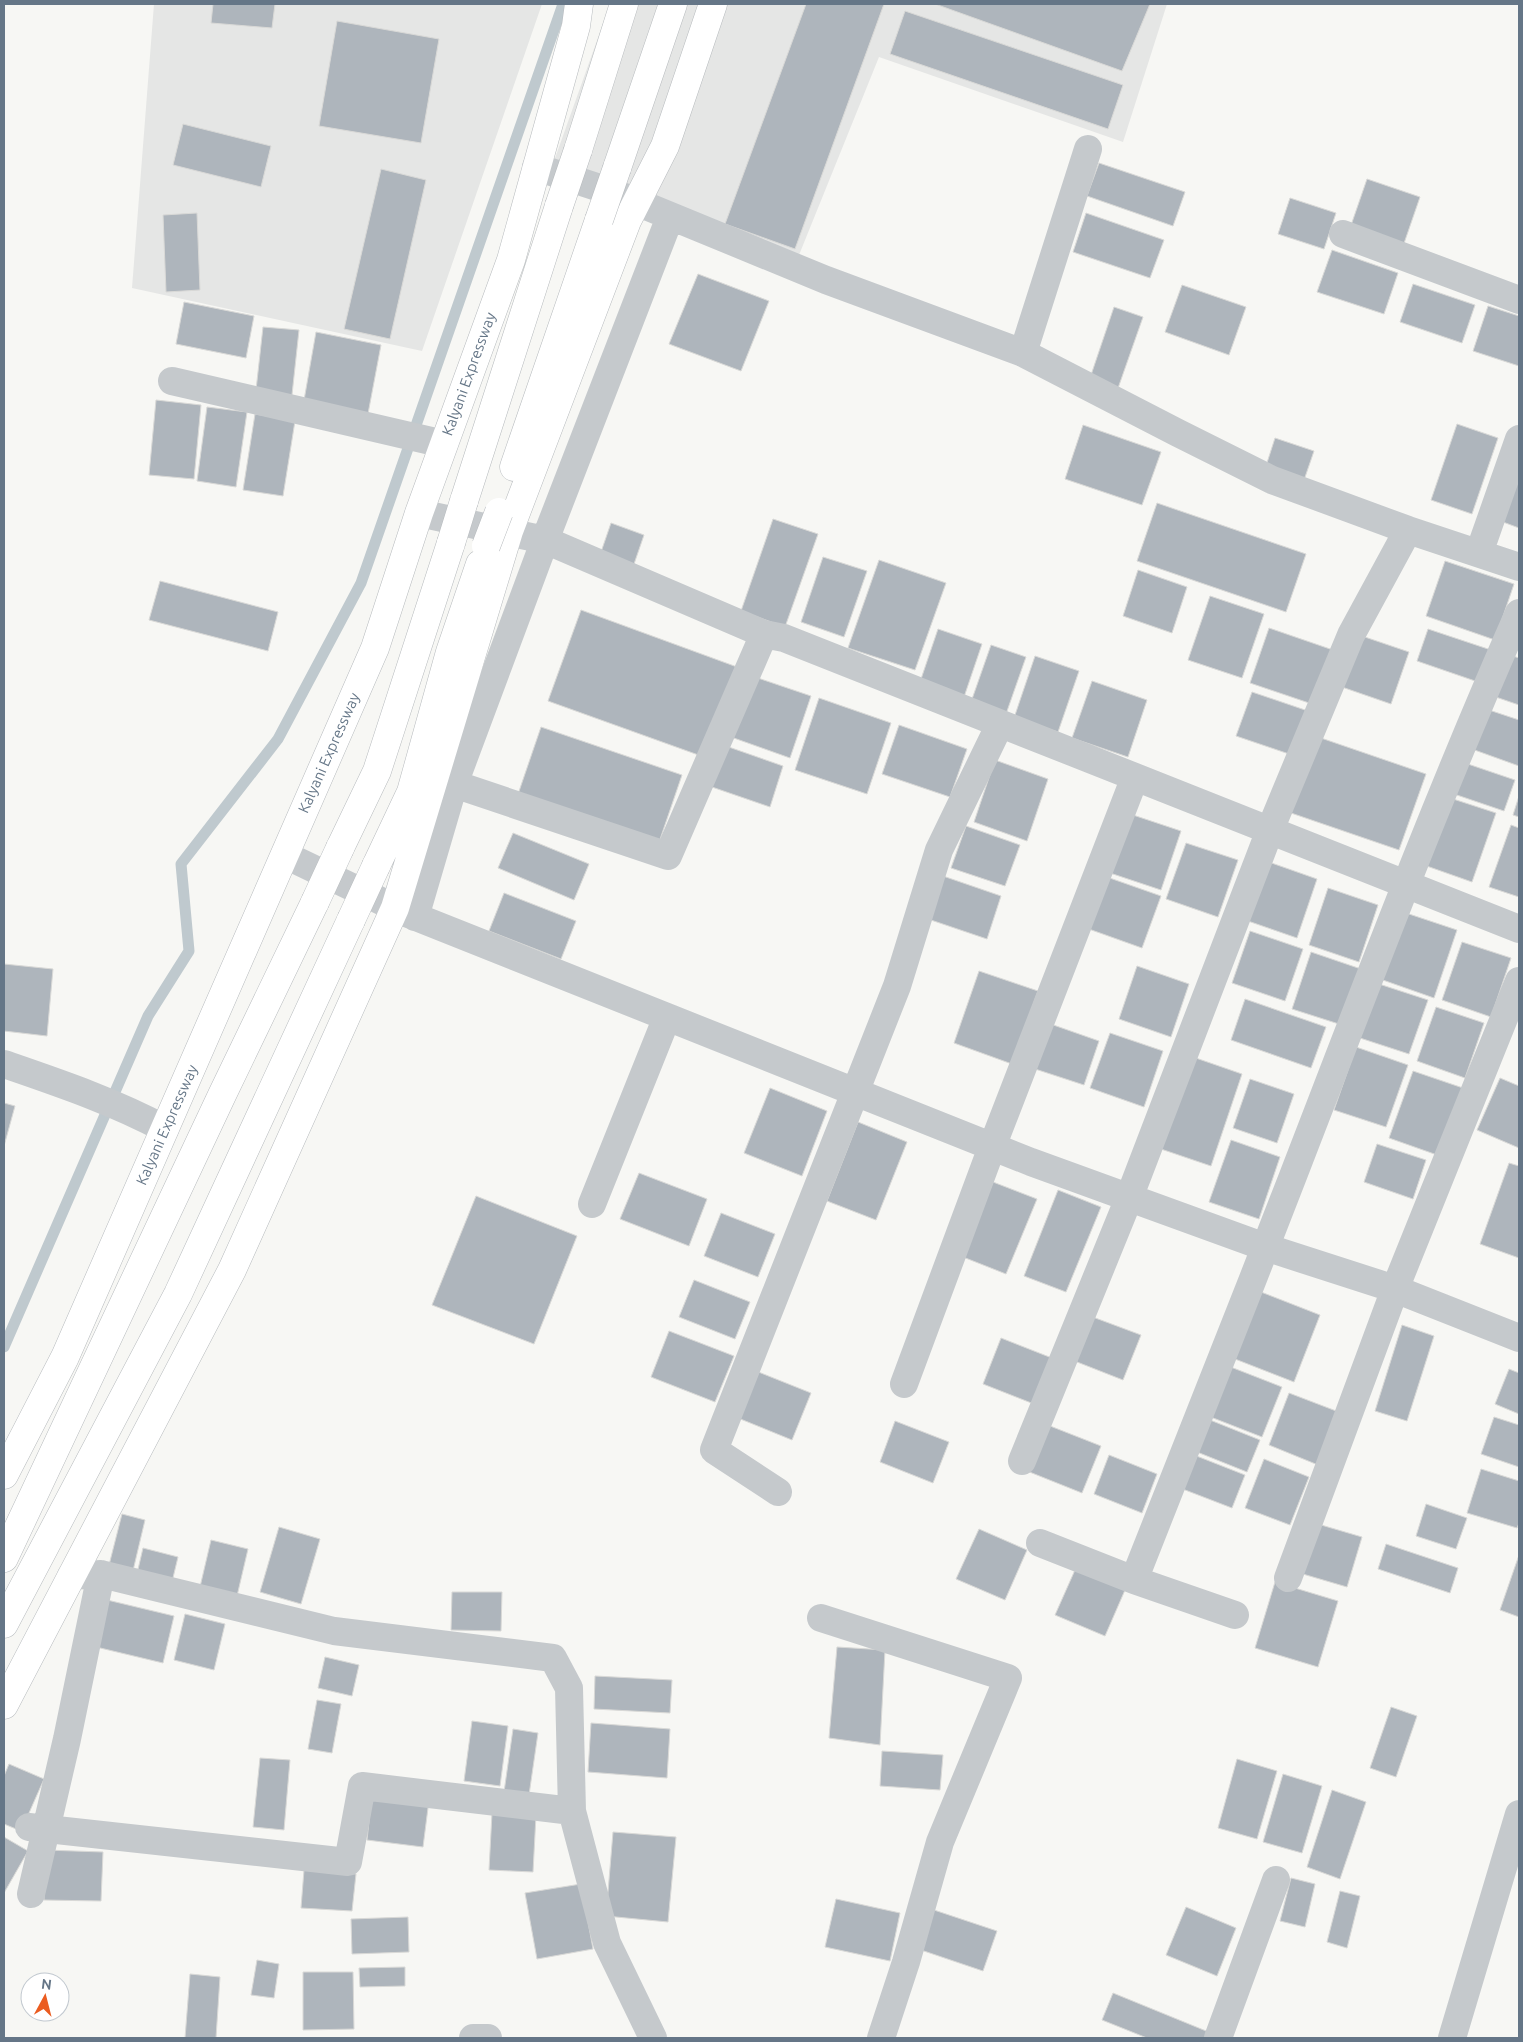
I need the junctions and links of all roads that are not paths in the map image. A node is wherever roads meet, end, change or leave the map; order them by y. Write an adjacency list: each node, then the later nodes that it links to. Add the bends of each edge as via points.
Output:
1 (579, 4): 6 (highway, Kalyani Expressway, via 576,26)
2 (624, 4): 47 (highway, bridge, via 378,770)
3 (673, 4): 16 (highway, bridge, via 599,220)
4 (713, 4): 7 (highway, via 665,146)
5 (1088, 149): 11 (street)
6 (536, 167): 7 (street); 14 (highway, Kalyani Expressway, via 511,260)
7 (637, 202): 8 (street); 16 (highway)
8 (670, 217): 11 (street, via 826,280); 18 (street)
9 (1343, 234): 10 (street)
10 (1519, 300)
11 (1023, 353): 17 (street, via 1272,480)
12 (172, 381): 14 (street)
13 (1519, 439): 19 (street)
14 (433, 441): 15 (highway, Kalyani Expressway)
15 (419, 512): 16 (street); 27 (highway, Kalyani Expressway, via 375,648)
16 (504, 521): 18 (street); 29 (highway); 54 (highway, bridge, via 486,546 450,652 411,792 178,1294)
17 (1408, 530): 19 (street); 26 (street, via 1351,635)
18 (545, 540): 22 (street); 25 (street)
19 (1478, 553): 20 (street)
20 (1519, 567)
21 (1519, 613): 28 (street)
22 (764, 634): 23 (street, via 784,638); 25 (street, via 668,856)
23 (1000, 724): 24 (street); 34 (street, via 939,850 897,986)
24 (1135, 777): 26 (street); 36 (street)
25 (454, 784): 29 (street)
26 (1270, 830): 28 (street); 37 (street)
27 (285, 855): 29 (street); 35 (highway, Kalyani Expressway)
28 (1406, 884): 30 (street); 39 (street)
29 (405, 912): 32 (street); 49 (highway, via 232,1270)
30 (1519, 929)
31 (1519, 981): 40 (street)
32 (667, 1017): 34 (street); 38 (street)
33 (4, 1064): 35 (street, via 80,1090 134,1112)
34 (856, 1092): 36 (street); 45 (street, via 714,1450)
35 (165, 1129): 44 (highway, Kalyani Expressway, via 65,1357)
36 (992, 1146): 37 (street); 42 (street)
37 (1129, 1198): 39 (street); 43 (street)
38 (592, 1204)
39 (1266, 1247): 40 (street); 51 (street)
40 (1395, 1289): 41 (street); 50 (street)
41 (1519, 1338)
42 (904, 1384)
43 (1022, 1461)
44 (4, 1475)
45 (778, 1492)
46 (1040, 1543): 51 (street)
47 (4, 1558)
48 (100, 1574): 49 (street); 56 (street, via 334,1631 553,1658 569,1688); 58 (street)
49 (70, 1576): 55 (highway)
50 (1288, 1578)
51 (1134, 1580): 52 (street)
52 (1236, 1615)
53 (821, 1618): 64 (street, via 1008,1678 940,1842 906,1962)
54 (4, 1624)
55 (4, 1704)
56 (572, 1811): 58 (street, via 362,1786 348,1862); 63 (street, via 607,1943)
57 (1519, 1814): 66 (street)
58 (38, 1828): 60 (street)
59 (1276, 1880): 65 (street)
60 (31, 1894)
61 (473, 2038): 62 (street)
62 (488, 2038)
63 (652, 2038)
64 (880, 2038)
65 (1218, 2038)
66 (1452, 2038)

